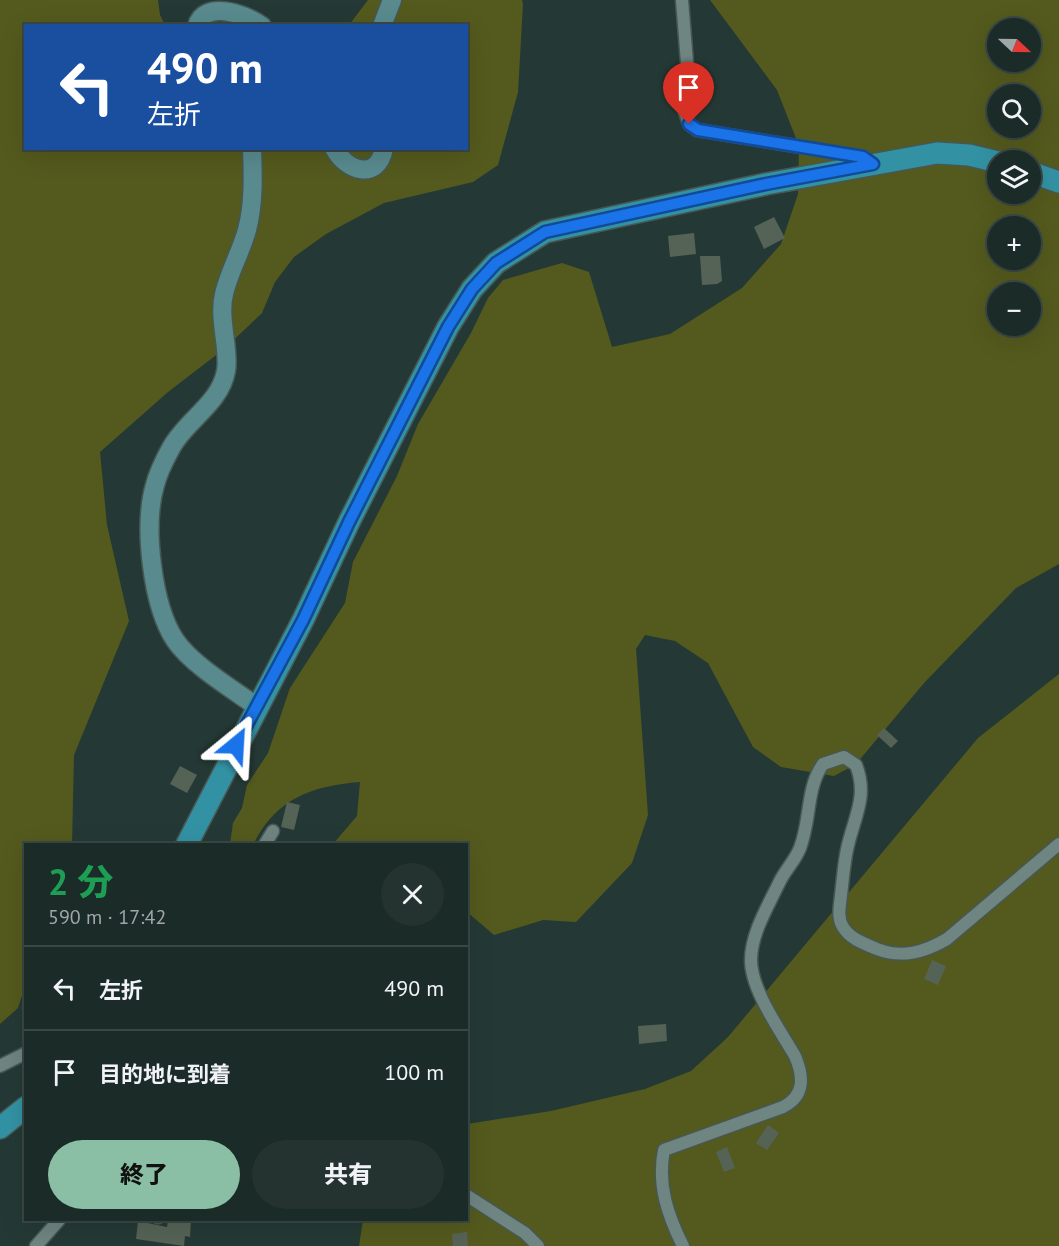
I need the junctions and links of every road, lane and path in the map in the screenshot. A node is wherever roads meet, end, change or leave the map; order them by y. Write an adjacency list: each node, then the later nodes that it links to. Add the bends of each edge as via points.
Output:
1 (392, 0): 5 (main road)
2 (682, 0): 10 (street, via 689,124 698,130 863,157)
3 (198, 24): 4 (main road, via 203,12 218,5 228,6)
4 (259, 24)
5 (383, 24)
6 (252, 150): 13 (main road, via 253,186 247,230 223,296 226,370 216,395 172,446 154,486 150,524 160,606 176,641 202,667)
7 (336, 150): 8 (main road, via 346,164 360,170 377,164)
8 (384, 150)
9 (987, 159): 10 (highway, via 937,153)
10 (873, 164): 13 (highway, via 545,232 496,263 472,289 448,327 303,620)
11 (1041, 176): 12 (highway)
12 (1059, 183)
13 (256, 706): 15 (highway)
14 (273, 831): 16 (street)
15 (188, 843)
16 (266, 843)
17 (1059, 844): 26 (street, via 947,939 918,952 887,953 854,939 841,925 846,858 862,788 856,765 844,757 824,764 810,796 807,829 800,850 780,880 751,960 753,979 795,1056 802,1085 796,1098 783,1107 664,1150 661,1183)
18 (24, 1054): 19 (street)
19 (0, 1066)
20 (24, 1109): 21 (highway)
21 (0, 1128)
22 (468, 1196): 25 (street, via 525,1233)
23 (58, 1221): 24 (street)
24 (36, 1246)
25 (537, 1246)
26 (683, 1246)

